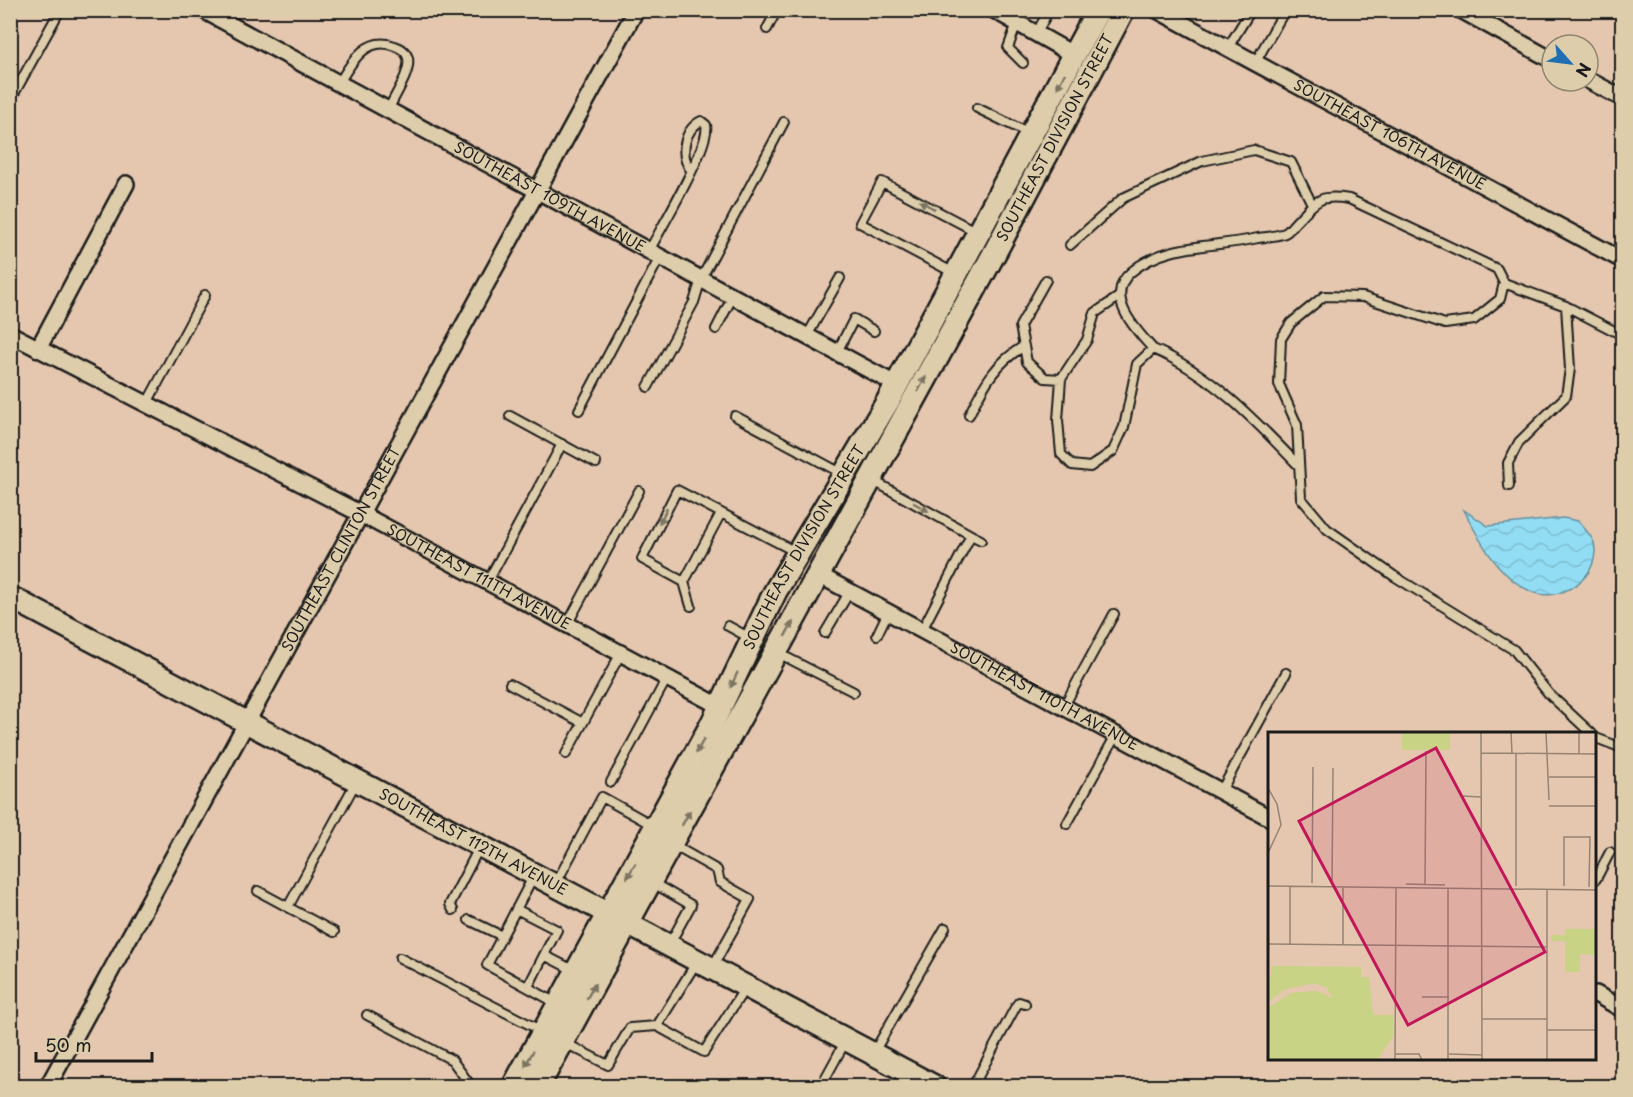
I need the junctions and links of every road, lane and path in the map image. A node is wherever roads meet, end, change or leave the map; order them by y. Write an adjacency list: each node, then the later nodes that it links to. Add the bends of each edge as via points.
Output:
1 (60, 10): 24 (lane)
2 (203, 10): 21 (street, SOUTHEAST 109TH AVENUE)
3 (636, 10): 31 (street, SOUTHEAST CLINTON STREET)
4 (777, 10): 14 (lane)
5 (994, 10): 13 (street)
6 (1049, 10): 15 (lane)
7 (1123, 10): 63 (main road, SOUTHEAST DIVISION STREET, one-way to 7)
8 (1157, 10): 16 (street, SOUTHEAST 106TH AVENUE)
9 (1251, 10): 16 (lane)
10 (1285, 10): 20 (lane)
11 (1461, 10): 17 (street)
12 (1097, 11): 18 (main road, SOUTHEAST DIVISION STREET)
13 (1017, 23): 15 (street); 19 (lane, via 1008,48)
14 (767, 29)
15 (1036, 34): 18 (street)
16 (1227, 49): 20 (street, SOUTHEAST 106TH AVENUE)
17 (1540, 53)
18 (1074, 55): 28 (main road, SOUTHEAST DIVISION STREET, one-way to 28)
19 (1023, 63)
20 (1255, 64): 36 (street, SOUTHEAST 106TH AVENUE)
21 (338, 84): 26 (street, SOUTHEAST 109TH AVENUE); 26 (lane, via 357,54 373,45 390,44 403,49 408,58 407,68)
22 (1600, 86): 23 (street)
23 (1623, 98)
24 (10, 101)
25 (977, 108): 28 (lane)
26 (388, 111): 31 (street, SOUTHEAST 109TH AVENUE)
27 (784, 122): 39 (lane)
28 (1032, 135): 33 (main road, SOUTHEAST DIVISION STREET)
29 (691, 171): 29 (lane, via 708,132 701,122 693,125 687,135 684,153); 35 (lane)
30 (126, 184): 52 (street)
31 (537, 190): 35 (street, SOUTHEAST 109TH AVENUE); 72 (street, SOUTHEAST CLINTON STREET)
32 (1312, 204): 34 (lane, via 1291,162 1254,150 1202,161 1123,198); 41 (lane, via 1327,196 1349,199 1476,258 1497,270); 44 (lane, via 1285,233 1225,246 1179,248 1144,261 1124,278)
33 (978, 232): 37 (main road, SOUTHEAST DIVISION STREET); 37 (lane, one-way to 37, via 882,182 865,213 860,223)
34 (1070, 245)
35 (655, 254): 39 (street, SOUTHEAST 109TH AVENUE); 59 (lane)
36 (1623, 260)
37 (956, 274): 56 (main road, SOUTHEAST DIVISION STREET)
38 (840, 278): 50 (lane)
39 (701, 279): 43 (street, SOUTHEAST 109TH AVENUE); 57 (lane, via 694,302)
40 (1046, 280): 51 (lane, via 1020,326)
41 (1504, 283): 45 (lane); 66 (lane, via 1500,299 1474,320 1445,324 1363,297 1324,296 1292,323 1281,339 1279,384 1297,425)
42 (205, 295): 58 (lane)
43 (733, 296): 46 (lane); 50 (street, SOUTHEAST 109TH AVENUE)
44 (1120, 296): 53 (lane, via 1127,320); 55 (lane, via 1095,313 1087,340)
45 (1566, 306): 49 (lane); 69 (lane, via 1570,369 1566,396 1520,442 1508,463)
46 (716, 329)
47 (874, 331): 54 (lane, via 854,318)
48 (10, 334): 52 (street, SOUTHEAST 111TH AVENUE)
49 (1623, 335)
50 (807, 336): 54 (street, SOUTHEAST 109TH AVENUE)
51 (1024, 346): 55 (lane, via 1028,362 1045,378); 60 (lane, via 1005,358)
52 (38, 349): 58 (street, SOUTHEAST 111TH AVENUE)
53 (1153, 349): 55 (lane, via 1137,364 1124,427 1113,451 1090,467 1072,465 1061,454); 66 (lane, via 1211,384 1253,418)
54 (837, 352): 56 (street, SOUTHEAST 109TH AVENUE)
55 (1061, 379)
56 (897, 385): 63 (main road); 67 (main road, SOUTHEAST DIVISION STREET)
57 (648, 387)
58 (146, 405): 72 (street, SOUTHEAST 111TH AVENUE)
59 (579, 410)
60 (969, 415)
61 (510, 416): 64 (lane)
62 (735, 416): 67 (lane)
63 (903, 419): 68 (main road, SOUTHEAST DIVISION STREET)
64 (561, 444): 65 (lane); 77 (lane)
65 (596, 463)
66 (1298, 465): 100 (lane, via 1301,498 1327,529 1394,576 1514,650 1550,694)
67 (844, 475): 75 (main road, SOUTHEAST DIVISION STREET); 76 (main road, via 846,489 810,561)
68 (871, 479): 73 (lane, one-way to 73); 76 (main road, SOUTHEAST DIVISION STREET)
69 (1509, 486)
70 (639, 490): 84 (lane)
71 (721, 513): 75 (lane); 78 (lane); 78 (lane, one-way to 78, via 677,490 642,558)
72 (361, 514): 77 (street, SOUTHEAST 111TH AVENUE); 98 (street, SOUTHEAST CLINTON STREET)
73 (971, 535): 74 (lane); 86 (lane)
74 (981, 540)
75 (797, 553): 89 (main road, SOUTHEAST DIVISION STREET)
76 (819, 575): 79 (street, SOUTHEAST 110TH AVENUE); 91 (main road, SOUTHEAST DIVISION STREET, one-way to 76)
77 (488, 581): 84 (street, SOUTHEAST 111TH AVENUE)
78 (684, 582): 81 (lane)
79 (850, 591): 82 (street, SOUTHEAST 110TH AVENUE); 87 (lane)
80 (10, 597): 98 (main road, SOUTHEAST 112TH AVENUE)
81 (691, 606)
82 (888, 612): 86 (street, SOUTHEAST 110TH AVENUE); 88 (lane)
83 (1114, 614): 97 (lane)
84 (568, 623): 90 (street, SOUTHEAST 111TH AVENUE)
85 (728, 626): 89 (lane)
86 (922, 630): 97 (street, SOUTHEAST 110TH AVENUE)
87 (825, 633)
88 (877, 635)
89 (752, 639): 96 (main road, SOUTHEAST DIVISION STREET, one-way to 96)
90 (622, 651): 93 (street, SOUTHEAST 111TH AVENUE); 99 (lane)
91 (776, 652): 95 (lane); 111 (main road, SOUTHEAST DIVISION STREET, one-way to 91)
92 (1286, 673): 107 (lane)
93 (668, 676): 96 (street, SOUTHEAST 111TH AVENUE); 106 (lane)
94 (510, 684): 99 (lane)
95 (854, 692)
96 (721, 706): 110 (main road, SOUTHEAST DIVISION STREET, one-way to 110)
97 (1064, 706): 101 (street, SOUTHEAST 110TH AVENUE)
98 (245, 722): 105 (main road, SOUTHEAST 112TH AVENUE); 143 (street, SOUTHEAST CLINTON STREET)
99 (583, 723): 104 (lane)
100 (1590, 732)
101 (1116, 735): 107 (street, SOUTHEAST 110TH AVENUE); 109 (lane)
102 (1597, 738): 103 (lane)
103 (1623, 748)
104 (567, 754)
105 (356, 781): 112 (main road, SOUTHEAST 112TH AVENUE); 119 (lane)
106 (611, 782)
107 (1221, 791): 108 (street, SOUTHEAST 110TH AVENUE)
108 (1268, 817)
109 (1067, 824)
110 (656, 827): 117 (lane, via 602,797); 123 (main road, SOUTHEAST DIVISION STREET, one-way to 123)
111 (671, 845): 116 (main road, SOUTHEAST DIVISION STREET); 130 (lane, via 717,870 720,882 750,899)
112 (480, 847): 114 (main road, SOUTHEAST 112TH AVENUE); 121 (lane, via 450,904)
113 (1610, 852): 115 (lane)
114 (533, 876): 117 (main road, SOUTHEAST 112TH AVENUE); 120 (lane)
115 (1597, 877)
116 (651, 882): 123 (main road, SOUTHEAST DIVISION STREET); 127 (lane, via 691,904)
117 (554, 886): 123 (main road, SOUTHEAST 112TH AVENUE)
118 (258, 891): 119 (lane)
119 (288, 907): 125 (lane)
120 (516, 909): 126 (lane); 128 (lane, via 557,930)
121 (453, 910)
122 (469, 920): 126 (lane)
123 (617, 920): 127 (main road, SOUTHEAST 112TH AVENUE); 131 (main road, SOUTHEAST DIVISION STREET); 140 (main road, SOUTHEAST DIVISION STREET, one-way to 123)
124 (945, 928): 142 (lane)
125 (334, 933)
126 (502, 936): 132 (lane, via 487,965)
127 (668, 946): 130 (main road, SOUTHEAST 112TH AVENUE)
128 (544, 956): 131 (lane); 132 (lane)
129 (400, 958): 140 (lane)
130 (704, 966): 133 (main road, SOUTHEAST 112TH AVENUE); 139 (lane)
131 (576, 972): 135 (main road, SOUTHEAST DIVISION STREET)
132 (528, 987): 135 (lane)
133 (745, 988): 139 (lane, via 704,1052); 141 (main road, SOUTHEAST 112TH AVENUE)
134 (1597, 995): 137 (street)
135 (558, 1004): 140 (main road, SOUTHEAST DIVISION STREET)
136 (1025, 1004): 149 (lane, via 1019,1002 1016,1006)
137 (1623, 1009)
138 (367, 1015): 144 (lane, via 452,1060)
139 (657, 1026): 140 (lane, via 630,1028 608,1065)
140 (553, 1037): 145 (main road, SOUTHEAST DIVISION STREET, one-way to 145); 146 (main road, SOUTHEAST DIVISION STREET)
141 (846, 1041): 142 (main road, SOUTHEAST 112TH AVENUE); 147 (lane)
142 (873, 1055): 148 (main road, SOUTHEAST 112TH AVENUE, via 908,1077)
143 (48, 1086)
144 (471, 1086)
145 (514, 1086)
146 (538, 1086)
147 (821, 1086)
148 (934, 1086)
149 (973, 1086)

